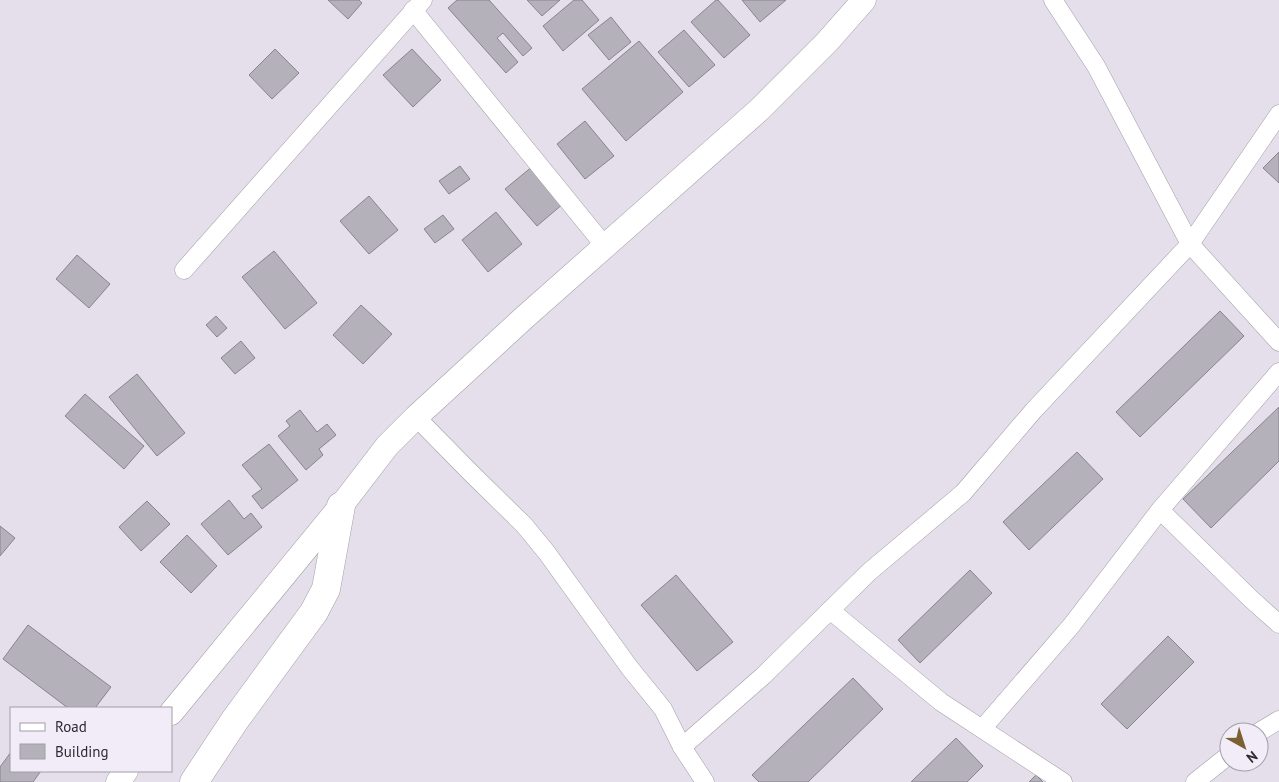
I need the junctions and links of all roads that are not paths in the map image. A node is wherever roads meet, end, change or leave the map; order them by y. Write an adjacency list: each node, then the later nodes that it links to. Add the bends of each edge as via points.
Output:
1 (864, 0): 6 (main road, via 759,110)
2 (1052, 0): 5 (street, via 1096,66)
3 (418, 5): 6 (street); 7 (street)
4 (1279, 114): 5 (street)
5 (1190, 244): 8 (street); 13 (street, via 1034,410 963,493 869,572)
6 (604, 245): 10 (main road)
7 (184, 270)
8 (1279, 342)
9 (1279, 372): 12 (street)
10 (416, 417): 11 (main road, via 387,446); 17 (street, via 524,525 547,553 663,709)
11 (341, 506): 15 (main road); 19 (highway, via 326,589 314,612)
12 (1160, 510): 14 (street); 16 (street, via 1071,626)
13 (830, 610): 16 (street, via 941,702); 17 (street, via 763,676)
14 (1279, 624)
15 (172, 713)
16 (982, 730): 21 (street)
17 (682, 747): 20 (street)
18 (1219, 763): 22 (street)
19 (194, 782)
20 (705, 782)
21 (1063, 782)
22 (1195, 782)

